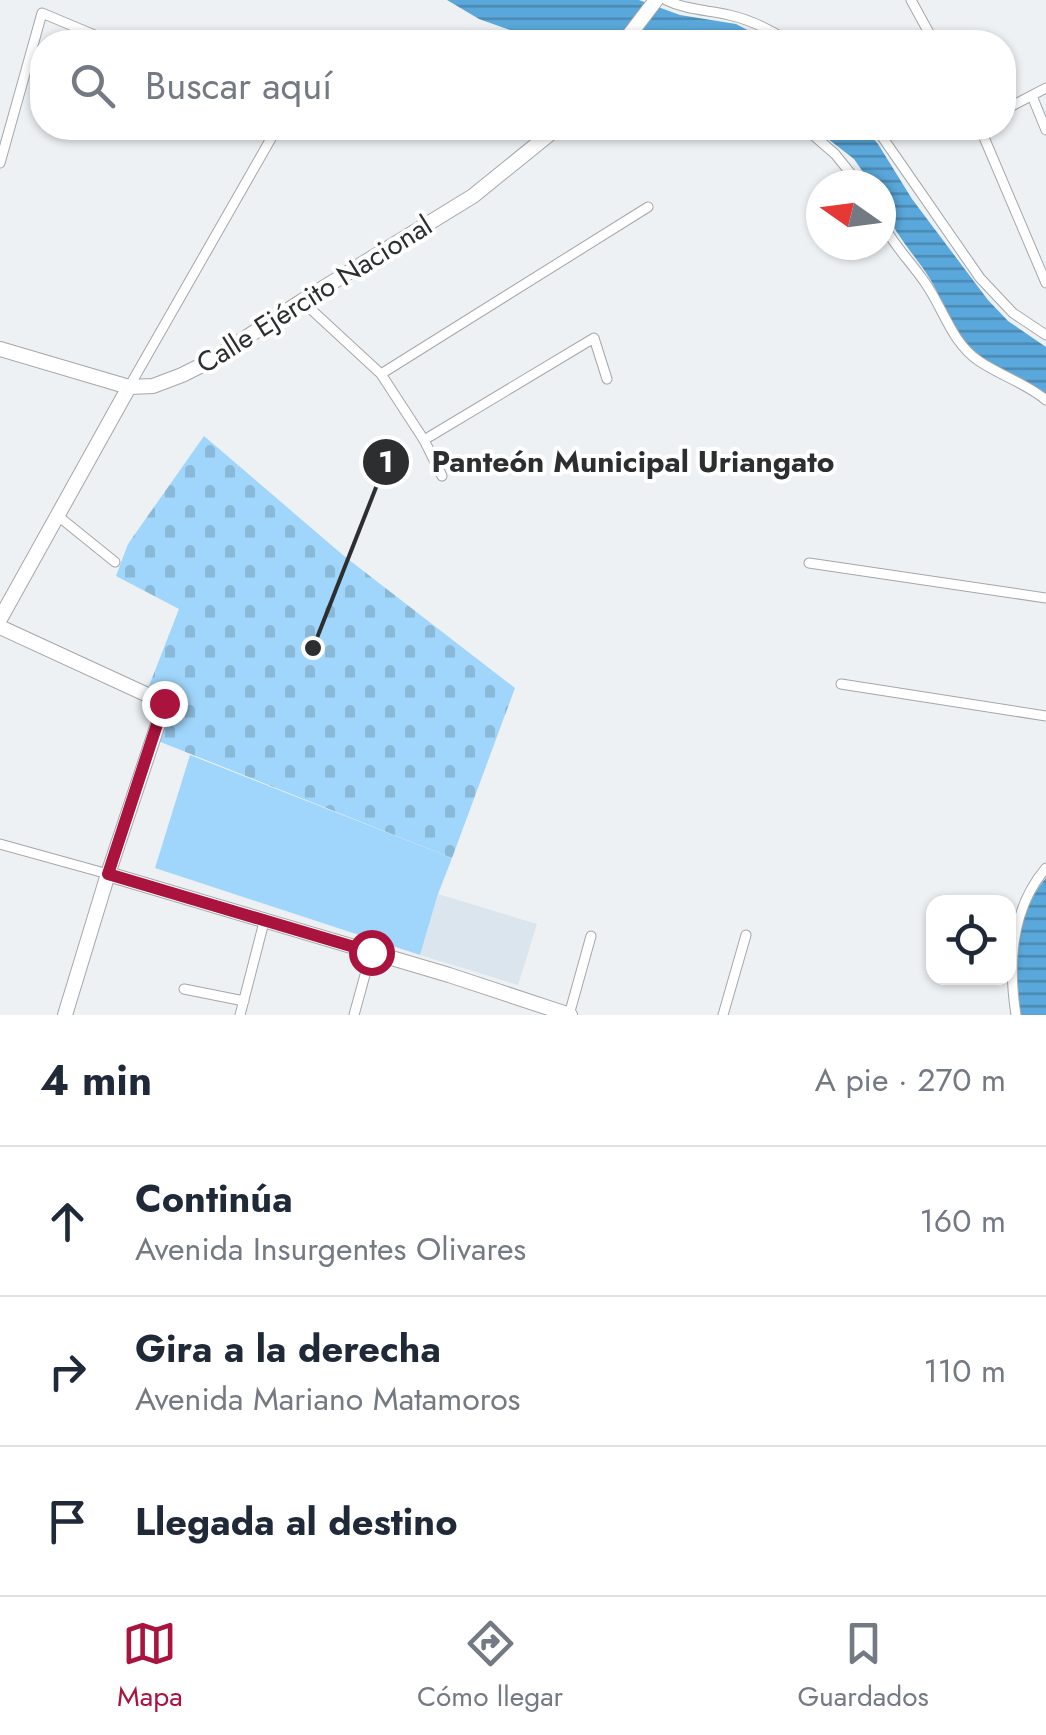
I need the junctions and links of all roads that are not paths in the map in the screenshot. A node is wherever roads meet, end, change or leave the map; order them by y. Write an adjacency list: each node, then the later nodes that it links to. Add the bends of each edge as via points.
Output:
1 (911, 0): 7 (street)
2 (658, 2): 5 (street); 6 (street, via 731,15)
3 (37, 30): 4 (street, via 42,13)
4 (82, 30)
5 (636, 30)
6 (768, 30)
7 (927, 30)
8 (30, 56): 18 (street)
9 (1046, 88): 10 (street)
10 (1032, 96): 11 (street); 12 (street)
11 (1016, 104)
12 (1046, 130)
13 (270, 140): 28 (street)
14 (541, 140): 23 (street, Calle Ejército Nacional, via 473,196)
15 (818, 140): 19 (street)
16 (884, 140): 24 (street, via 980,278)
17 (985, 140): 22 (street)
18 (0, 162)
19 (848, 170)
20 (648, 207): 26 (street)
21 (896, 246): 29 (street, via 963,347)
22 (1046, 283)
23 (302, 301): 26 (street); 28 (street, Calle Ejército Nacional, via 182,375)
24 (1046, 334)
25 (0, 349): 28 (street)
26 (381, 374): 30 (street)
27 (607, 378): 30 (street, via 594,338)
28 (129, 387): 32 (street)
29 (1046, 400)
30 (424, 440): 31 (street)
31 (442, 476)
32 (58, 516): 33 (street); 36 (street)
33 (116, 562)
34 (809, 563): 35 (street)
35 (1046, 598)
36 (0, 619)
37 (0, 627): 42 (street, via 164,703)
38 (841, 684): 39 (street)
39 (1046, 716)
40 (0, 844): 42 (street)
41 (1046, 868): 54 (street, via 1018,919 1011,979)
42 (108, 874): 43 (street); 49 (street)
43 (264, 922): 46 (street); 48 (street)
44 (591, 936): 52 (street)
45 (746, 936): 53 (street)
46 (371, 952): 51 (street); 52 (street)
47 (184, 989): 48 (street)
48 (244, 1001): 50 (street)
49 (65, 1015)
50 (240, 1015)
51 (354, 1015)
52 (569, 1015)
53 (723, 1015)
54 (1016, 1015)

